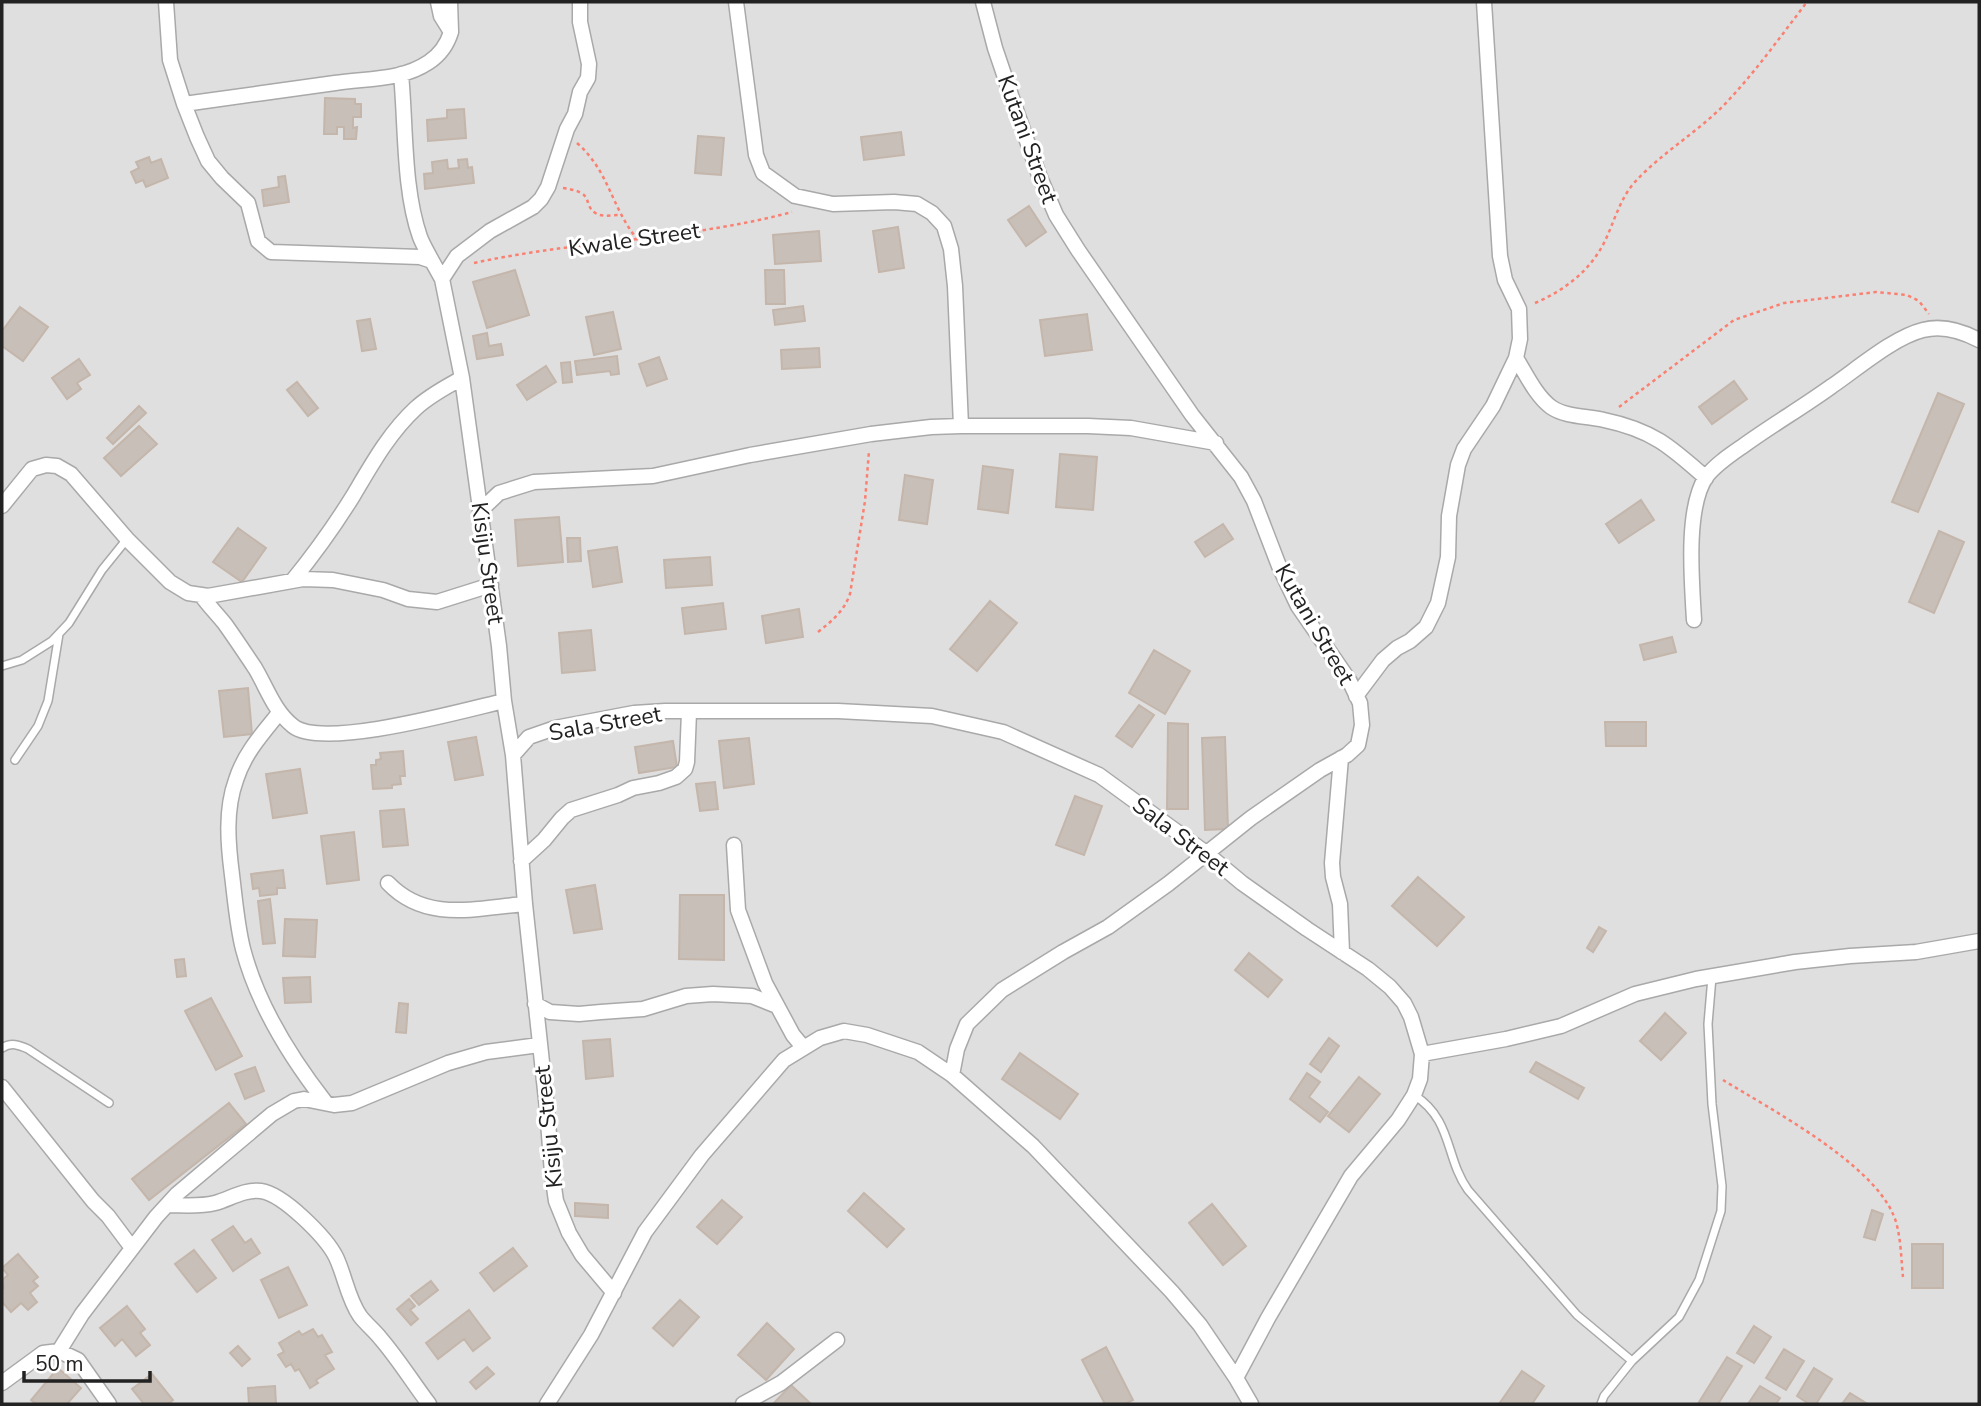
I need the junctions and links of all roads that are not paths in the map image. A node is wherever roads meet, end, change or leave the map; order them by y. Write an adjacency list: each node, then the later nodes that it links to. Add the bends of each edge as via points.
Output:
1 (166, 2): 10 (street, via 170,60)
2 (438, 2): 8 (street)
3 (450, 2): 8 (street)
4 (580, 2): 12 (street, via 588,78 548,187 533,207 472,243)
5 (736, 2): 16 (street, via 756,155 763,173 795,196 818,201 917,204 944,226 954,274)
6 (983, 2): 17 (street, Kutani Street, via 1038,175 1056,215 1192,415)
7 (1484, 2): 14 (street, via 1500,256 1518,309)
8 (451, 32): 9 (street, via 440,54)
9 (401, 75): 10 (street); 11 (street, Kisiju Street, via 413,209)
10 (184, 103): 11 (street, via 208,161 248,202 258,241 271,252)
11 (432, 261): 12 (street, Kisiju Street)
12 (445, 274): 15 (street, Kisiju Street)
13 (1979, 340): 18 (street, via 1939,328 1909,335 1726,458)
14 (1516, 358): 18 (street, via 1552,407 1648,433); 28 (street, via 1458,465 1448,557 1430,621 1383,660)
15 (462, 378): 20 (street, Kisiju Street); 22 (street, via 416,408 386,442)
16 (961, 426): 17 (street, via 1131,428); 20 (street, via 871,434 653,475 534,482 499,493)
17 (1216, 443): 28 (street, Kutani Street, via 1254,501 1298,606)
18 (1706, 478): 25 (street, via 1692,528)
19 (2, 506): 21 (street, via 32,469 57,466 71,474)
20 (480, 511): 23 (street, Kisiju Street)
21 (127, 539): 24 (street, via 170,582); 26 (lane)
22 (293, 580): 23 (street, via 333,580 437,602); 24 (street)
23 (491, 585): 29 (street, Kisiju Street)
24 (201, 595): 31 (street, via 256,670)
25 (1694, 620)
26 (59, 633): 27 (lane, via 35,653); 34 (lane, via 48,701)
27 (2, 666)
28 (1356, 696): 33 (street, Kutani Street, via 1362,725 1358,745)
29 (504, 701): 31 (street, via 360,732 296,729); 32 (street, Kisiju Street)
30 (689, 712): 32 (street, Sala Street, via 634,713 555,728 529,737); 36 (street, Sala Street, via 932,716 1003,732 1099,775); 37 (street, via 687,762 676,777 571,810)
31 (279, 713): 53 (street, via 247,754 235,781 228,820 236,906 243,949 257,989 294,1060)
32 (513, 755): 37 (street, Kisiju Street)
33 (1341, 758): 36 (street, Kutani Street); 41 (street, via 1332,863)
34 (15, 760)
35 (734, 845): 44 (street, via 738,910)
36 (1206, 853): 41 (street, Sala Street); 49 (street, Kutani Street, via 1108,928 1002,990 967,1024)
37 (521, 861): 39 (street, Kisiju Street)
38 (388, 883): 39 (street, via 417,904 439,911)
39 (525, 904): 43 (street, Kisiju Street)
40 (1979, 942): 42 (street)
41 (1342, 952): 48 (street, Sala Street, via 1404,1003)
42 (1712, 976): 48 (street, via 1635,994 1561,1026); 59 (lane, via 1708,1024 1721,1211 1699,1280 1679,1317)
43 (536, 1004): 44 (street, via 550,1012 601,1013 713,994 752,996); 45 (street, Kisiju Street)
44 (776, 1006): 46 (street)
45 (539, 1045): 53 (street, via 486,1052 361,1100); 56 (street, Kisiju Street, via 556,1200 582,1255)
46 (803, 1047): 49 (street, via 844,1031 867,1035 918,1052); 56 (street, via 784,1060 702,1155 645,1232)
47 (2, 1048): 52 (lane, via 17,1044 28,1049)
48 (1422, 1054): 51 (street, Sala Street)
49 (952, 1075): 60 (street, via 1033,1146 1135,1251 1200,1325)
50 (2, 1087): 55 (street)
51 (1414, 1095): 59 (lane, via 1442,1125 1459,1178 1468,1190 1577,1315); 60 (street, Sala Street, via 1351,1176)
52 (109, 1103)
53 (326, 1103): 54 (street, via 304,1099 279,1110)
54 (167, 1205): 55 (street); 63 (street, via 201,1206 245,1192 275,1196 329,1245 354,1306)
55 (132, 1248): 58 (street)
56 (614, 1293): 64 (street)
57 (837, 1340): 65 (street)
58 (59, 1351): 61 (street, via 43,1353); 62 (street, via 78,1360)
59 (1632, 1361): 67 (lane)
60 (1236, 1378): 66 (street)
61 (2, 1383)
62 (109, 1404)
63 (429, 1404)
64 (547, 1404)
65 (743, 1404)
66 (1251, 1404)
67 (1601, 1404)

